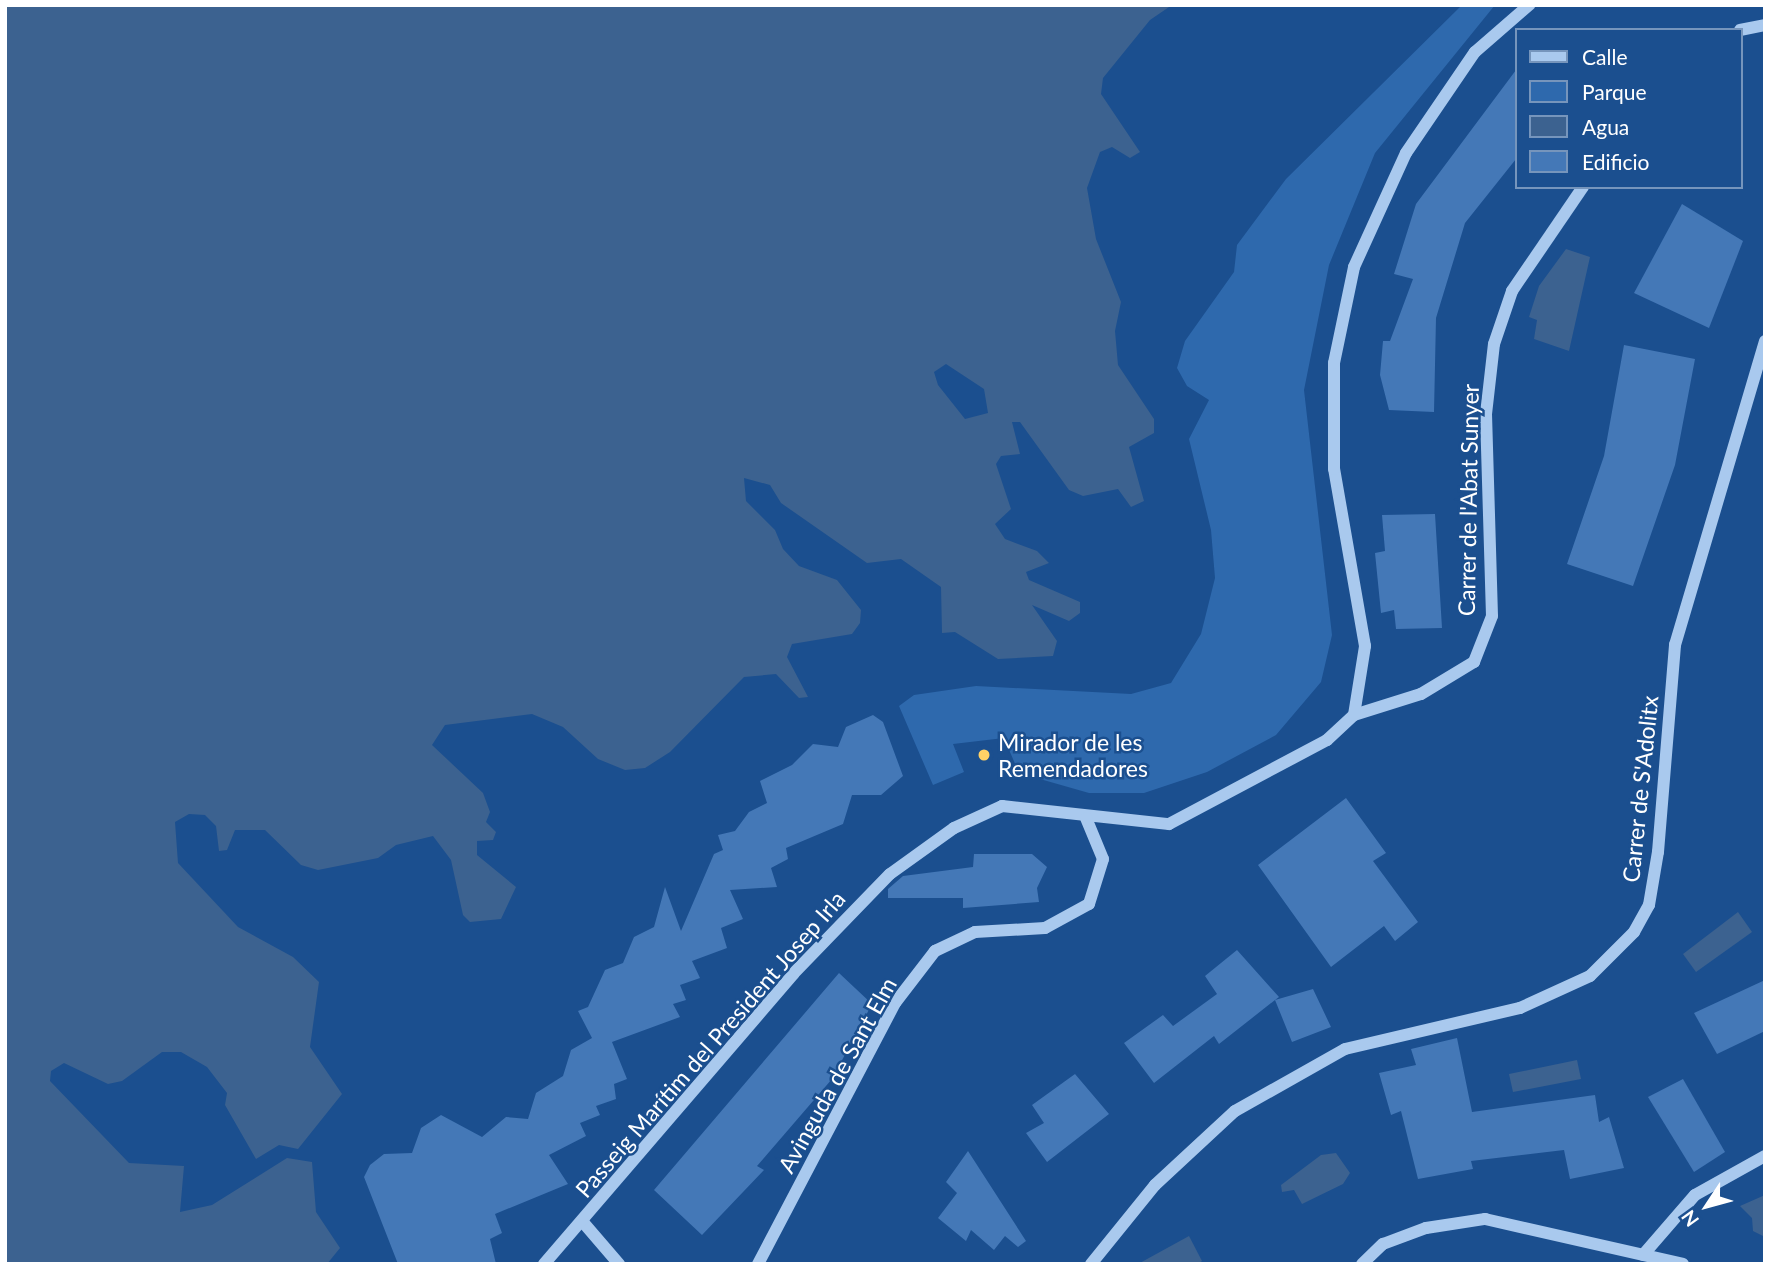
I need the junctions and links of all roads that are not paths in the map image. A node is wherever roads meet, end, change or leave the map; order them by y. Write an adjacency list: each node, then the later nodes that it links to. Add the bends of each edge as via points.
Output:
1 (1529, 5): 6 (street, via 1475,51 1406,153 1354,267 1334,363 1334,470 1365,646)
2 (1765, 25): 3 (street)
3 (1742, 30)
4 (1582, 189): 6 (street, Carrer de l'Abat Sunyer, via 1512,291 1494,344 1486,414 1492,616 1474,662 1421,694)
5 (1765, 341): 14 (street, Carrer de S'Adolitx, via 1675,645 1658,852 1649,905 1634,932 1590,976 1520,1008 1345,1049 1236,1111 1155,1185)
6 (1354, 715): 7 (street, Passeig Marítim del President Josep Irla, via 1327,740 1169,824)
7 (1086, 818): 9 (street, Passeig Marítim del President Josep Irla, via 1002,806 954,828 890,874 793,974); 13 (street, Avinguda de Sant Elm, via 1103,859 1089,904 1045,928 975,932 935,951 895,1003)
8 (1765, 1156): 10 (street, via 1695,1195)
9 (582, 1222): 11 (street, Passeig Marítim del President Josep Irla); 12 (street)
10 (1643, 1255): 15 (street, via 1485,1219 1426,1228 1383,1244); 16 (street)
11 (544, 1264)
12 (619, 1264)
13 (758, 1264)
14 (1091, 1264)
15 (1362, 1264)
16 (1683, 1264)

